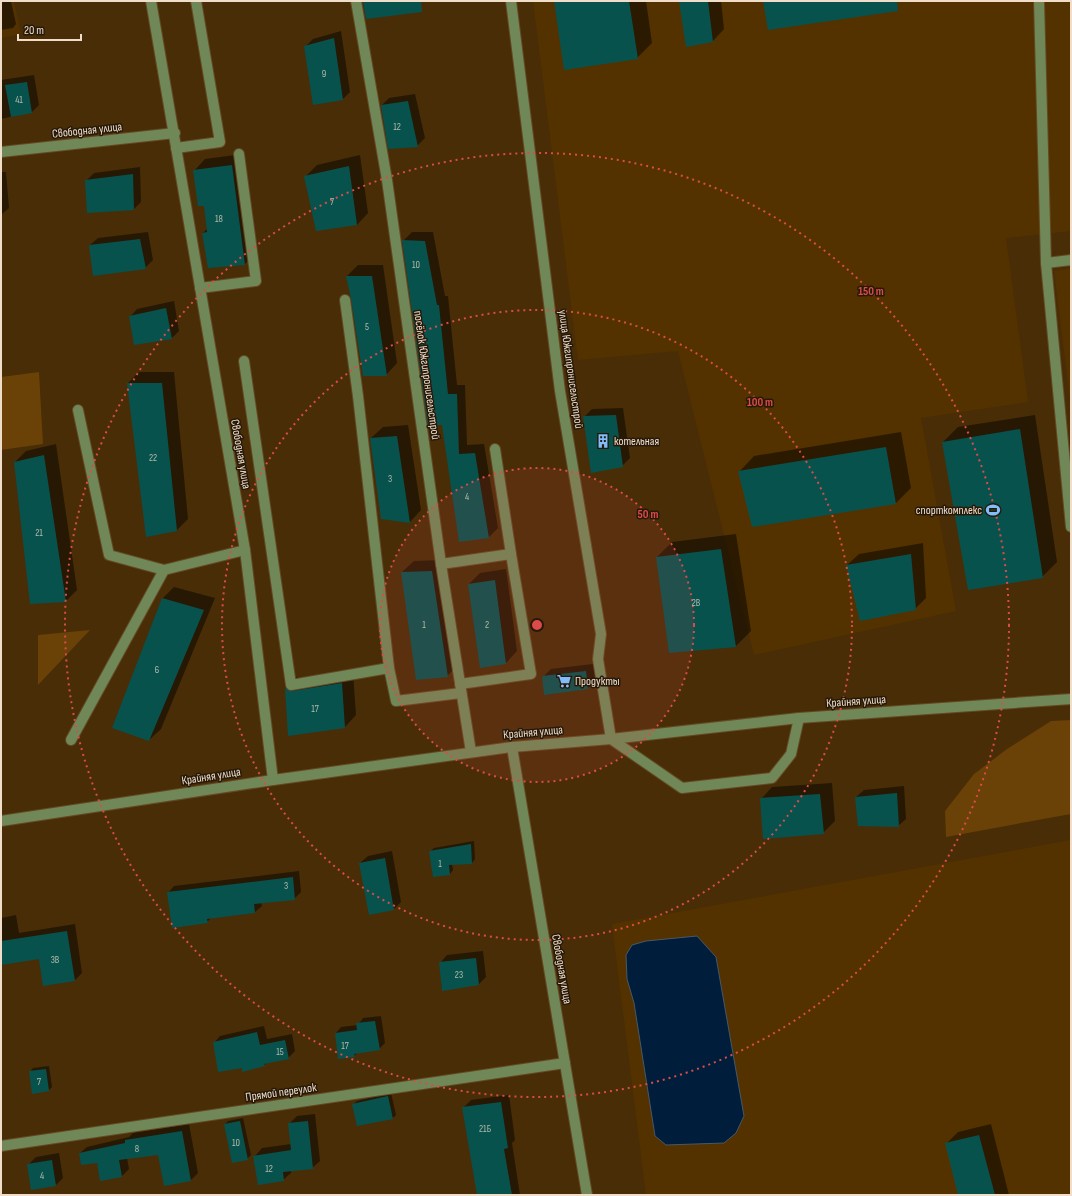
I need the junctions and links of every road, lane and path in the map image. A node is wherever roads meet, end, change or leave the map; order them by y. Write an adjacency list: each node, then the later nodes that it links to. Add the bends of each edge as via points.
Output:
1 (151, 1): 6 (street, Свободная улица)
2 (196, 1): 7 (street, via 220,142)
3 (356, 1): 20 (street, посёлок Южгипронисельстрой, via 387,180)
4 (511, 1): 26 (street, улица Южгипронисельстрой, via 560,391 601,634 598,658)
5 (1039, 1): 11 (street)
6 (175, 133): 7 (street, Свободная улица); 8 (street, Свободная улица)
7 (176, 148): 12 (street, Свободная улица)
8 (1, 152)
9 (239, 154): 12 (street, via 256,281)
10 (1071, 260): 11 (street)
11 (1046, 263): 17 (street)
12 (200, 288): 18 (street, Свободная улица)
13 (345, 300): 22 (street)
14 (244, 361): 22 (street, via 291,684)
15 (78, 410): 21 (street, via 109,555)
16 (495, 449): 19 (street)
17 (1071, 526)
18 (245, 550): 21 (street); 30 (street, Свободная улица)
19 (511, 554): 20 (street); 23 (street, via 531,674)
20 (441, 564): 23 (street, посёлок Южгипронисельстрой)
21 (164, 570): 27 (street)
22 (389, 668): 23 (street, via 396,701)
23 (460, 688): 29 (street, посёлок Южгипронисельстрой)
24 (1071, 699): 25 (street, Крайняя улица)
25 (799, 718): 26 (street, Крайняя улица); 26 (street, via 791,754 772,778 682,788)
26 (611, 739): 28 (street, Крайняя улица)
27 (70, 740)
28 (512, 747): 29 (street, Крайняя улица); 32 (street, Свободная улица)
29 (471, 752): 30 (street, Крайняя улица)
30 (273, 780): 31 (street, Крайняя улица)
31 (1, 822)
32 (565, 1062): 33 (street, Прямой переулок); 34 (street, Свободная улица)
33 (1, 1146)
34 (587, 1195)

